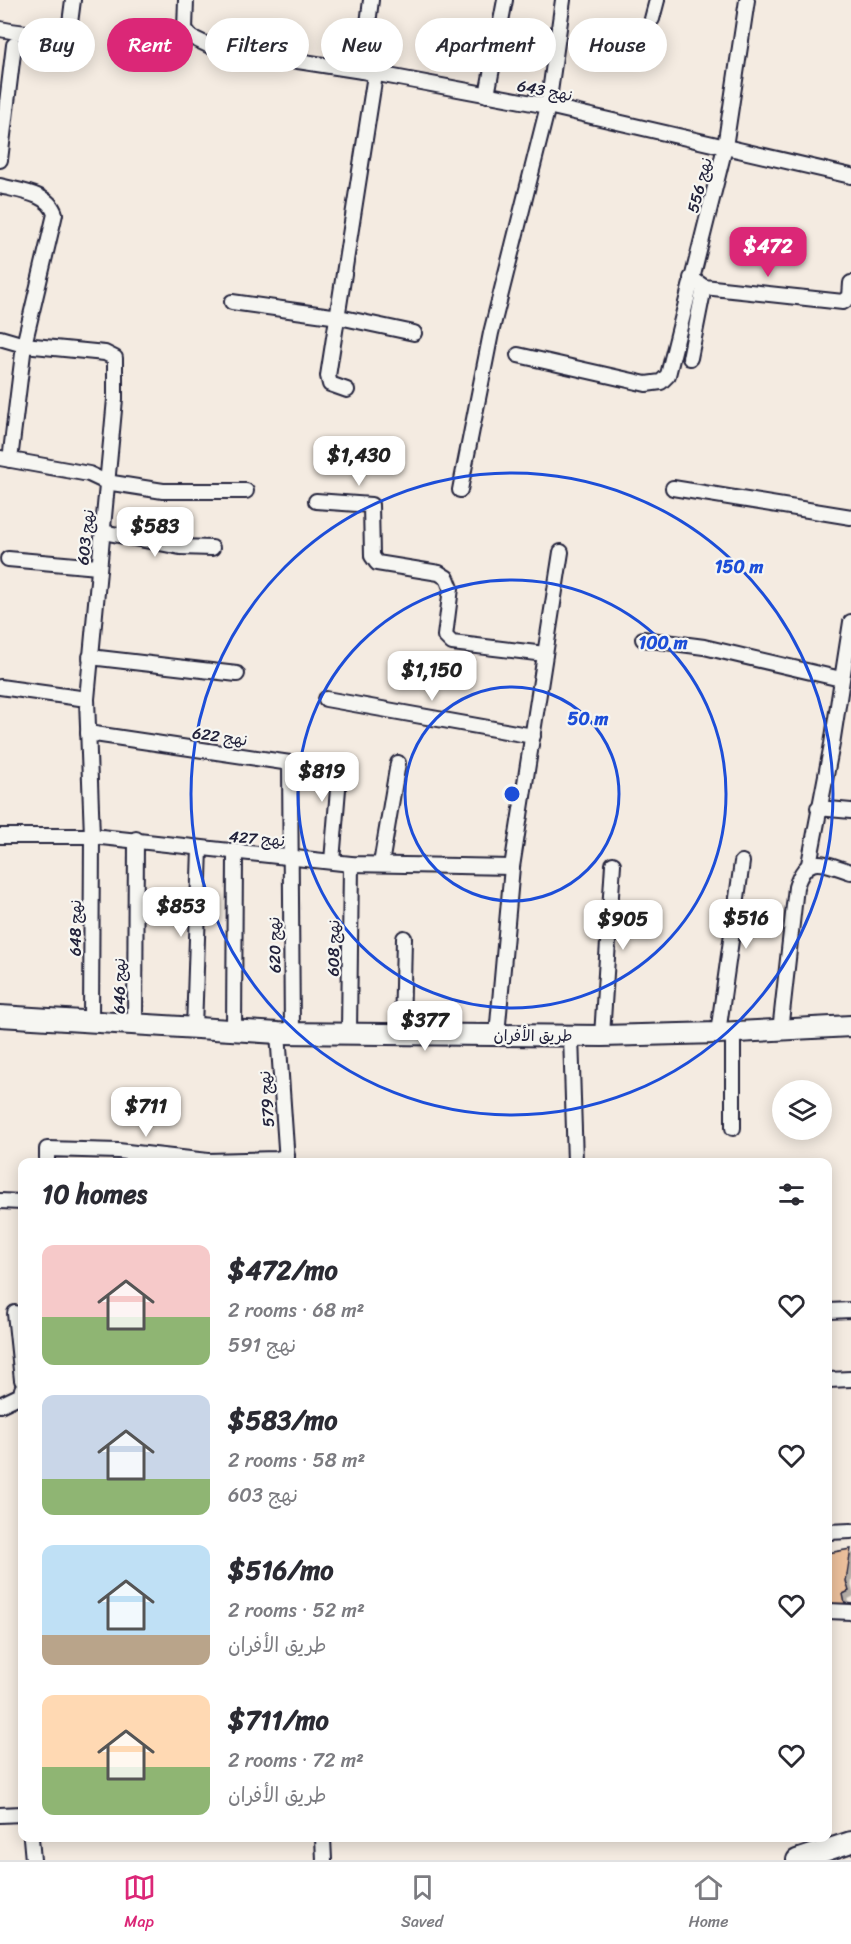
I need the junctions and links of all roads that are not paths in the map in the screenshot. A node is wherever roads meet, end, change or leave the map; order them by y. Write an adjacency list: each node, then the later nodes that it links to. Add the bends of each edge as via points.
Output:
1 (73, 0): 9 (street, via 70,22 57,30 25,33)
2 (186, 0): 11 (street, نهج 643, via 185,29 191,37 214,48)
3 (371, 0): 11 (street)
4 (505, 0): 12 (street)
5 (563, 0): 13 (street)
6 (657, 0): 8 (street)
7 (745, 0): 14 (street, نهج 556)
8 (652, 18)
9 (0, 29)
10 (14, 45): 15 (street)
11 (368, 74): 12 (street, نهج 643); 22 (street)
12 (487, 95): 13 (street, نهج 643)
13 (548, 106): 14 (street, نهج 643); 32 (street, via 491,333)
14 (725, 147): 16 (street, نهج 643); 18 (street, نهج 556)
15 (0, 159)
16 (851, 176)
17 (0, 186): 25 (street, via 39,196 52,206 55,214)
18 (691, 278): 20 (street); 26 (street, نهج 556, via 668,375 661,382 646,384)
19 (851, 283): 20 (street, via 850,297 843,302)
20 (704, 287): 27 (street)
21 (232, 302): 22 (street)
22 (339, 317): 23 (street); 28 (street, via 328,382)
23 (414, 333)
24 (0, 338): 25 (street, نهج 603)
25 (24, 345): 29 (street); 30 (street, نهج 603, via 105,353 115,358)
26 (518, 355)
27 (690, 358)
28 (347, 390)
29 (5, 459): 30 (street, via 89,474)
30 (106, 482): 33 (street, via 163,491); 36 (street, نهج 603)
31 (673, 488): 35 (street)
32 (460, 490)
33 (246, 491)
34 (315, 501): 43 (street, via 371,505 372,556 376,563 439,573 447,578 451,588 445,636 452,644)
35 (851, 517)
36 (103, 532): 37 (street, via 180,547); 40 (street, نهج 603)
37 (212, 548)
38 (561, 552): 43 (street)
39 (8, 559): 40 (street)
40 (98, 567): 44 (street, نهج 603)
41 (851, 622): 46 (street)
42 (643, 639): 46 (street, via 704,647)
43 (545, 654): 51 (street)
44 (90, 657): 45 (street); 48 (street, نهج 603)
45 (237, 674)
46 (841, 679): 54 (street)
47 (0, 687): 48 (street)
48 (87, 699): 50 (street, نهج 603)
49 (326, 699): 51 (street)
50 (87, 733): 52 (street, نهج 622); 57 (street, نهج 603)
51 (532, 736): 68 (street)
52 (290, 763): 61 (street); 62 (street, نهج 622, via 328,766 339,777)
53 (398, 763): 65 (street)
54 (819, 808): 55 (street); 67 (street)
55 (851, 811)
56 (0, 836): 57 (street, نهج 427)
57 (92, 836): 58 (street, نهج 427); 72 (street, نهج 648)
58 (136, 839): 59 (street, نهج 427); 73 (street, نهج 646)
59 (200, 848): 60 (street, نهج 427); 75 (street)
60 (235, 854): 61 (street, نهج 427); 76 (street)
61 (289, 857): 62 (street, نهج 427); 79 (street, نهج 620)
62 (332, 861): 64 (street, نهج 427)
63 (742, 862): 81 (street)
64 (351, 864): 65 (street, نهج 427); 78 (street, نهج 608)
65 (381, 864): 68 (street, نهج 427)
66 (613, 864): 84 (street)
67 (809, 864): 69 (street, via 823,863); 77 (street, via 796,887)
68 (512, 867): 82 (street)
69 (851, 872)
70 (404, 938): 80 (street)
71 (0, 1016): 72 (main road, طريق الأفران)
72 (90, 1021): 73 (main road, طريق الأفران)
73 (135, 1025): 75 (main road, طريق الأفران)
74 (851, 1026): 77 (main road, طريق الأفران)
75 (194, 1029): 76 (main road, طريق الأفران)
76 (234, 1031): 79 (main road, طريق الأفران)
77 (780, 1031): 81 (main road, طريق الأفران)
78 (349, 1032): 79 (main road, طريق الأفران); 80 (main road, طريق الأفران)
79 (285, 1033): 88 (street, نهج 579)
80 (402, 1033): 82 (main road, طريق الأفران)
81 (725, 1033): 84 (main road, طريق الأفران); 85 (street)
82 (497, 1035): 83 (main road, طريق الأفران)
83 (571, 1036): 84 (main road, طريق الأفران); 89 (street)
84 (602, 1036)
85 (733, 1128)
86 (46, 1158): 87 (street, via 47,1149)
87 (181, 1158)
88 (287, 1158)
89 (575, 1158)
90 (0, 1201): 91 (street)
91 (18, 1202)
92 (851, 1310): 93 (street)
93 (832, 1311)
94 (15, 1313): 95 (street)
95 (18, 1342)
96 (851, 1379): 97 (street)
97 (832, 1380)
98 (18, 1396): 99 (street)
99 (0, 1405)
100 (832, 1532): 101 (street)
101 (851, 1532)
102 (832, 1611): 103 (street)
103 (851, 1612)
104 (18, 1814): 105 (street)
105 (0, 1815)
106 (32, 1842): 109 (street)
107 (323, 1842): 110 (street)
108 (851, 1842): 111 (main road)
109 (33, 1860)
110 (324, 1860)
111 (796, 1860)

